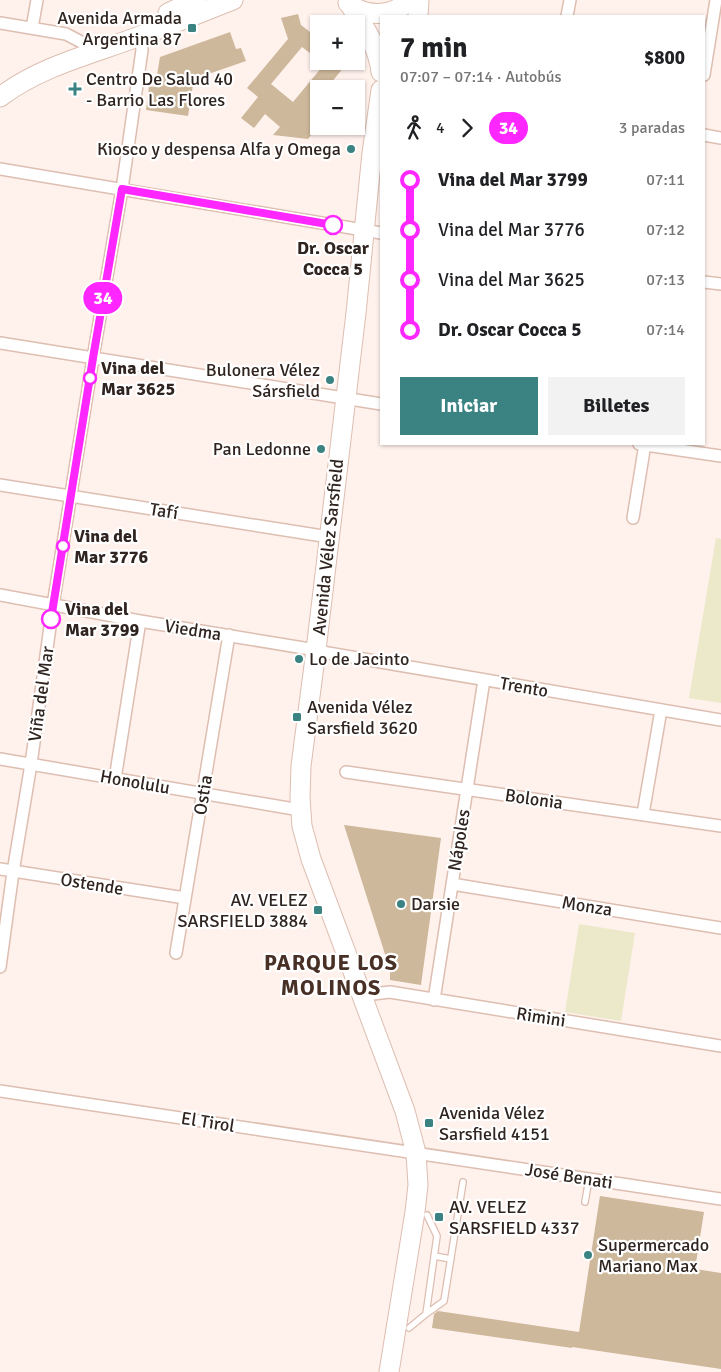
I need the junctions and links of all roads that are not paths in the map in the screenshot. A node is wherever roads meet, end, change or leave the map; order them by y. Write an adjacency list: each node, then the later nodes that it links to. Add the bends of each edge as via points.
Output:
1 (37, 0): 12 (street)
2 (196, 0): 14 (main road)
3 (233, 0): 13 (main road)
4 (410, 0): 8 (main road, via 384,14 366,13)
5 (419, 0): 9 (main road)
6 (570, 0): 10 (street)
7 (716, 0): 16 (street)
8 (346, 1): 15 (main road, via 374,42)
9 (418, 15)
10 (567, 15)
11 (0, 23): 12 (street)
12 (32, 28): 14 (street, via 66,34)
13 (140, 36): 14 (main road); 23 (street, Viña del Mar, via 142,50)
14 (89, 49): 17 (main road, via 34,66); 18 (main road, via 38,73)
15 (380, 65)
16 (705, 69)
17 (0, 85)
18 (0, 97)
19 (380, 97): 25 (main road, Avenida Vélez Sarsfield, via 372,153)
20 (705, 134): 21 (street)
21 (721, 138)
22 (0, 169): 23 (street)
23 (122, 189): 25 (street); 29 (street, Viña del Mar)
24 (380, 192): 25 (main road, Avenida Vélez Sarsfield)
25 (374, 232): 30 (main road, Avenida Vélez Sarsfield)
26 (705, 282): 27 (street)
27 (721, 284)
28 (0, 343): 29 (street)
29 (93, 358): 30 (street); 36 (street, Viña del Mar)
30 (351, 399): 31 (street); 38 (main road, Avenida Vélez Sarsfield); 43 (main road, Avenida Vélez Sarsfield)
31 (380, 404)
32 (643, 445): 37 (street)
33 (650, 445): 34 (street)
34 (721, 456)
35 (0, 485): 36 (street, Tafí)
36 (71, 496): 38 (street, Tafí); 40 (street, Viña del Mar)
37 (633, 518)
38 (329, 537): 43 (main road, Avenida Vélez Sarsfield)
39 (0, 595): 40 (street, Viedma)
40 (53, 605): 41 (street, Viedma); 48 (street, Viña del Mar)
41 (140, 621): 42 (street, Viedma); 50 (street)
42 (229, 636): 43 (street, Viedma); 52 (street, Ostia)
43 (322, 652): 44 (street, Trento); 53 (main road, Avenida Vélez Sarsfield, via 301,766); 63 (main road, Avenida Vélez Sarsfield, via 311,809 322,856)
44 (484, 680): 45 (street, Trento); 51 (street, Nápoles)
45 (661, 710): 46 (street, Trento); 54 (street)
46 (721, 720)
47 (0, 759): 48 (street, Honolulu)
48 (31, 764): 50 (street, Honolulu); 57 (street, Viña del Mar)
49 (346, 772): 51 (street, Bolonia)
50 (115, 778): 52 (street, Honolulu)
51 (467, 789): 54 (street, Bolonia); 58 (street, Nápoles)
52 (203, 794): 53 (street, Honolulu); 59 (street, Ostia)
53 (300, 810): 63 (main road, Avenida Vélez Sarsfield, via 308,851)
54 (643, 814): 55 (street, Bolonia)
55 (721, 826)
56 (0, 869): 57 (street, Ostende)
57 (13, 872): 59 (street, Ostende); 62 (street, Viña del Mar)
58 (452, 884): 60 (street, Monza); 64 (street, Nápoles)
59 (185, 898): 61 (street, Ostia)
60 (721, 928)
61 (176, 953)
62 (0, 967)
63 (367, 995): 64 (street, Rimini, via 390,992); 67 (main road, Avenida Vélez Sarsfield, via 420,1122)
64 (434, 1000): 65 (street, Rimini)
65 (721, 1046)
66 (0, 1091): 67 (street, El Tirol)
67 (422, 1154): 68 (street, José Benati); 72 (main road, Avenida Vélez Sarsfield, via 429,1188); 77 (main road, Avenida Vélez Sarsfield)
68 (589, 1178): 70 (street, José Benati); 71 (lane)
69 (464, 1182): 74 (lane)
70 (721, 1199)
71 (585, 1202)
72 (427, 1215): 73 (lane, via 437,1236); 76 (main road, Avenida Vélez Sarsfield)
73 (434, 1256): 74 (lane); 75 (lane)
74 (451, 1259): 75 (lane, via 444,1301)
75 (426, 1314): 76 (lane)
76 (409, 1328): 78 (main road, Avenida Vélez Sarsfield)
77 (390, 1372)
78 (402, 1372)

